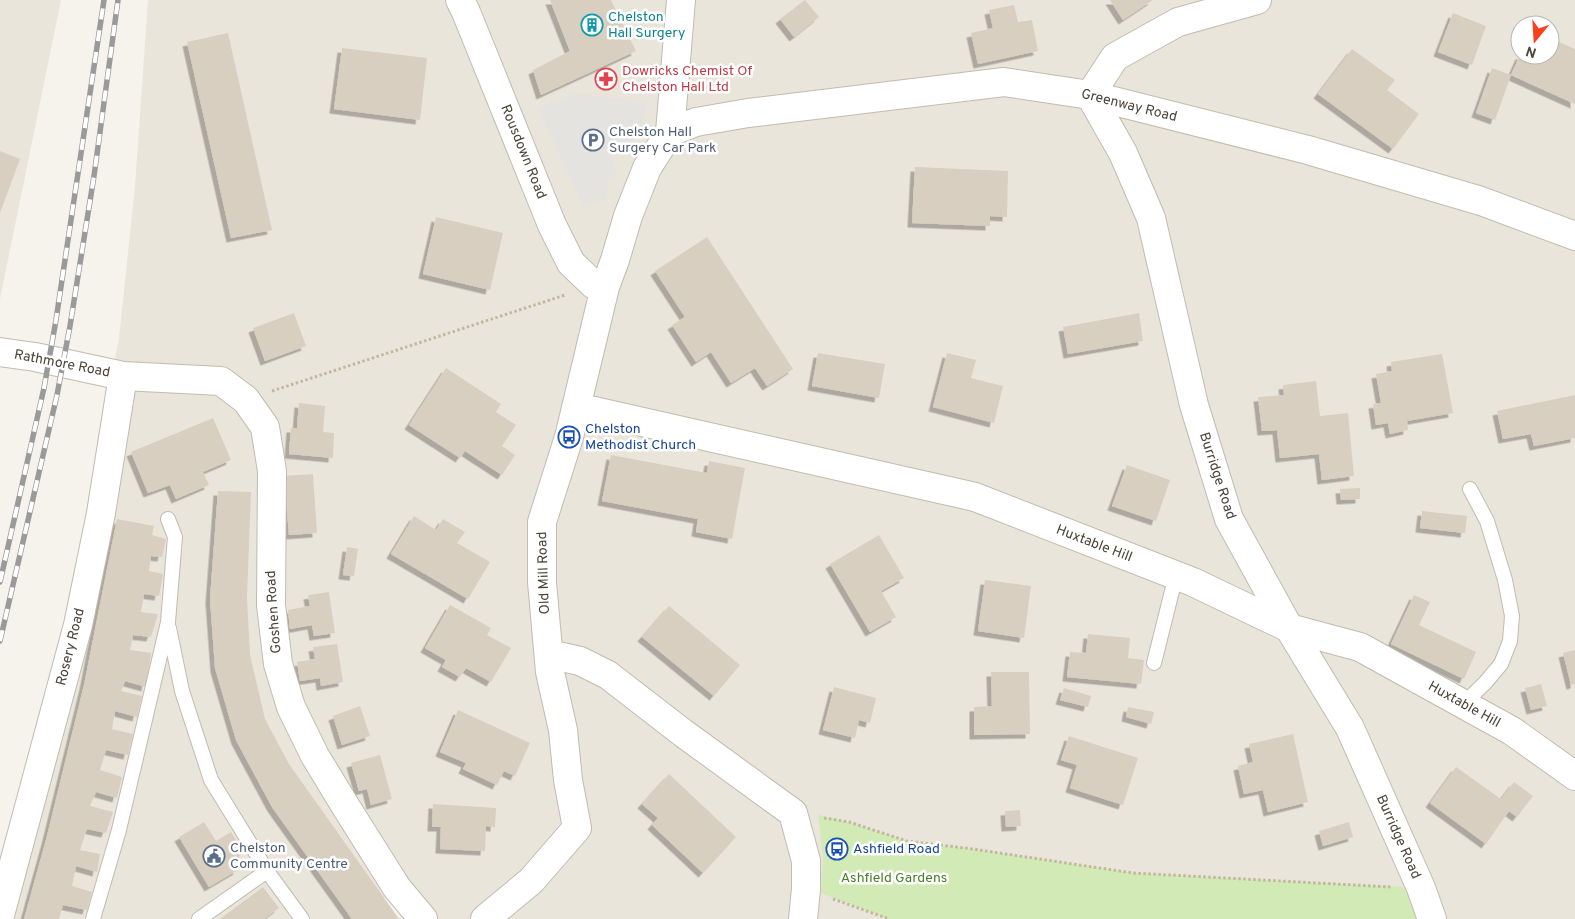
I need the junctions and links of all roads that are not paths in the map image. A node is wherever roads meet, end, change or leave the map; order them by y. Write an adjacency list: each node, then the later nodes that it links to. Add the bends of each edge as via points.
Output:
1 (460, 0): 7 (street, Rousdown Road, via 552,225 571,263)
2 (682, 0): 5 (street, Old Mill Road)
3 (1257, 0): 4 (street, via 1178,22 1115,57)
4 (1090, 95): 5 (street, Greenway Road, via 1004,82 748,113 696,122); 6 (street, Greenway Road, via 1308,150 1481,201); 15 (street, Burridge Road, via 1123,153 1151,218 1194,405 1229,519)
5 (670, 132): 7 (street, Old Mill Road, via 647,168 615,260)
6 (1575, 236)
7 (600, 286): 10 (street, Old Mill Road)
8 (0, 352): 9 (street, Rathmore Road)
9 (123, 376): 21 (street, Rosery Road, via 101,513 78,625); 26 (street, Goshen Road, via 222,381 246,400 265,426 272,471 270,605 278,664 291,707 315,756 346,807 397,888)
10 (576, 407): 13 (street, Huxtable Hill, via 975,497); 16 (street, Old Mill Road, via 542,522 542,582)
11 (1470, 488): 18 (lane, via 1487,521 1512,616 1510,641 1501,664)
12 (168, 519): 14 (lane, via 175,537)
13 (1176, 575): 15 (street, Huxtable Hill); 17 (lane)
14 (168, 622): 20 (lane, via 182,691 211,780); 23 (lane, via 121,820)
15 (1289, 628): 18 (street, Huxtable Hill, via 1360,647); 28 (street, Burridge Road, via 1350,728)
16 (549, 654): 22 (street, Old Mill Road, via 577,828); 27 (street, via 580,661 608,674 793,813 806,861)
17 (1154, 663)
18 (1463, 704): 19 (street, Huxtable Hill, via 1512,731)
19 (1575, 776)
20 (267, 871): 24 (lane); 25 (lane)
21 (0, 915)
22 (495, 915)
23 (93, 919)
24 (199, 919)
25 (302, 919)
26 (423, 919)
27 (803, 919)
28 (1432, 919)

